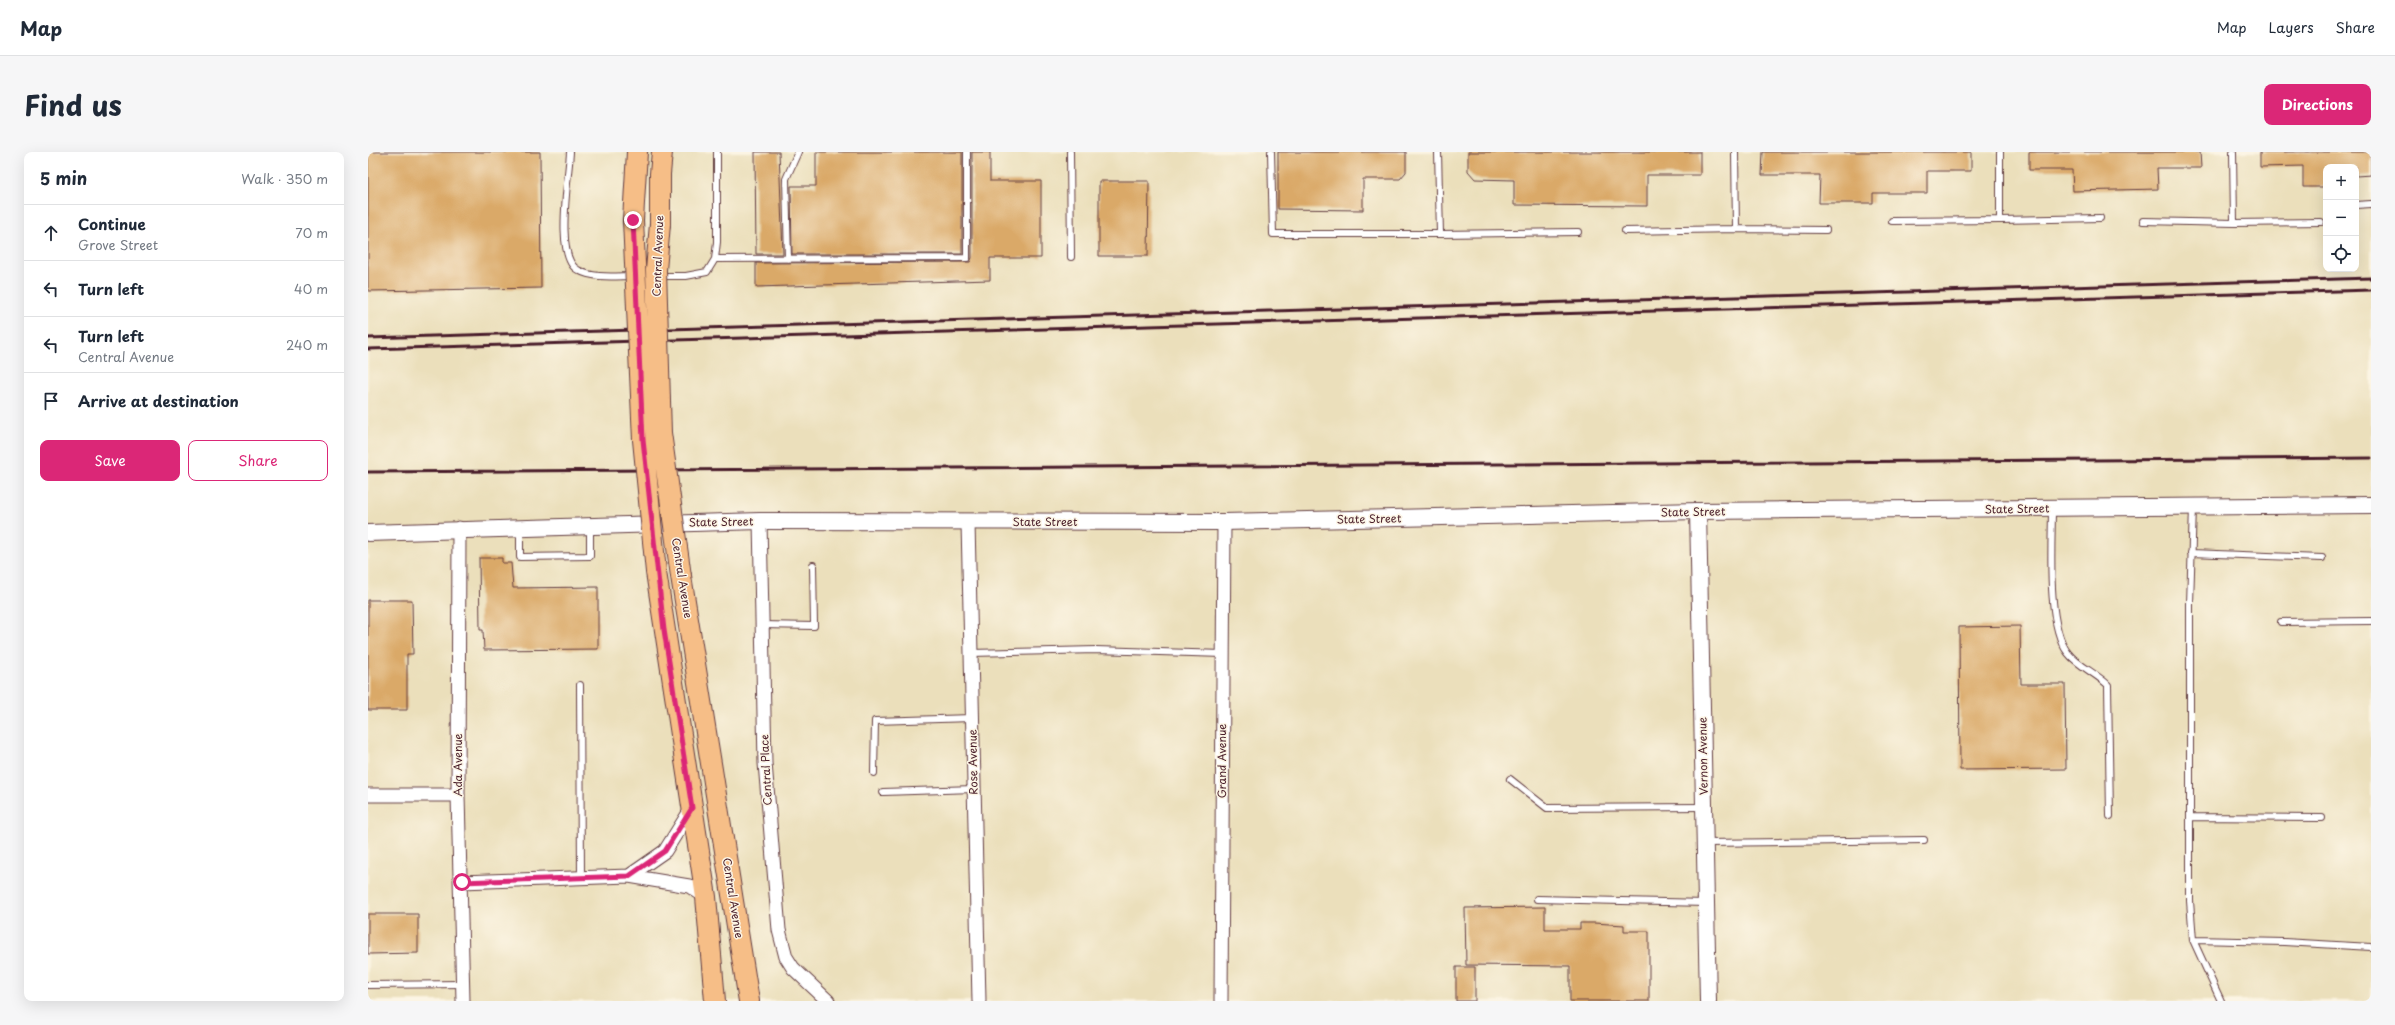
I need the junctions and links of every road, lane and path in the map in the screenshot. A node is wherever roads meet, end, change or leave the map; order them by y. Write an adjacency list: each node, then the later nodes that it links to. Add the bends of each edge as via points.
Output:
1 (570, 152): 28 (lane, via 564,231 567,255 576,270 591,276 686,276 707,272)
2 (637, 152): 57 (main road, Central Avenue, bridge, via 633,220 643,440 656,572)
3 (662, 152): 76 (main road, Central Avenue, bridge, via 656,270 661,433 681,576)
4 (717, 152): 28 (lane)
5 (798, 152): 27 (lane, via 786,179)
6 (967, 152): 27 (lane, via 967,258)
7 (1070, 152): 26 (lane)
8 (1271, 152): 25 (lane, via 1273,234)
9 (1438, 152): 25 (lane)
10 (1735, 152): 21 (lane)
11 (2000, 152): 16 (lane)
12 (2233, 152): 20 (lane)
13 (2371, 204): 14 (lane)
14 (2359, 205)
15 (2100, 218): 16 (lane)
16 (2000, 220): 17 (lane)
17 (1892, 221)
18 (2143, 221): 20 (lane)
19 (2321, 222): 20 (lane)
20 (2234, 223)
21 (1736, 229): 22 (lane); 23 (lane)
22 (1826, 230)
23 (1625, 231)
24 (1578, 232): 25 (lane)
25 (1440, 234)
26 (1071, 257)
27 (788, 259): 28 (lane)
28 (715, 260)
29 (2371, 505): 30 (street, State Street)
30 (2192, 507): 31 (street, State Street); 40 (lane)
31 (2052, 509): 32 (street, State Street); 58 (lane, via 2052,598 2056,625 2067,652 2108,684)
32 (1698, 511): 34 (street, State Street); 56 (street, Vernon Avenue)
33 (760, 521): 35 (street, State Street); 36 (street, State Street); 45 (street, Central Place)
34 (1224, 522): 35 (street, State Street); 47 (street, Grand Avenue)
35 (968, 523): 46 (street, Rose Avenue)
36 (590, 525): 37 (street, State Street); 37 (lane, via 590,556 520,557)
37 (520, 527): 38 (street, State Street)
38 (458, 528): 39 (street, State Street); 55 (street, Ada Avenue)
39 (368, 533)
40 (2191, 553): 41 (lane); 59 (lane)
41 (2322, 558)
42 (813, 565): 45 (lane, via 814,626)
43 (2371, 621): 44 (lane)
44 (2281, 622)
45 (762, 625): 73 (street, Central Place, via 765,763 779,930 786,957 793,968)
46 (971, 653): 47 (lane, via 1096,650); 49 (street, Rose Avenue)
47 (1223, 654): 78 (street, Grand Avenue)
48 (580, 685): 64 (lane)
49 (972, 718): 50 (lane, via 875,721); 52 (street, Rose Avenue)
50 (874, 773)
51 (1510, 779): 56 (lane, via 1548,808)
52 (974, 789): 53 (lane); 77 (street, Rose Avenue)
53 (883, 792)
54 (368, 795): 55 (street)
55 (458, 795): 65 (street, Ada Avenue)
56 (1704, 807): 62 (street, Vernon Avenue)
57 (692, 808): 63 (street, via 665,851); 66 (main road, Central Avenue)
58 (2110, 816)
59 (2190, 817): 60 (lane); 69 (lane)
60 (2322, 818)
61 (1924, 840): 62 (lane)
62 (1705, 843): 68 (street, Vernon Avenue)
63 (629, 876): 64 (street); 66 (street, via 688,886)
64 (581, 878): 65 (street)
65 (462, 882): 71 (street, Ada Avenue)
66 (706, 897): 75 (main road, Central Avenue)
67 (1537, 899): 68 (lane)
68 (1706, 903): 79 (street, Vernon Avenue)
69 (2193, 940): 70 (lane); 80 (lane)
70 (2371, 947)
71 (463, 984): 72 (lane); 74 (street, Ada Avenue)
72 (368, 985)
73 (829, 1000)
74 (463, 1001)
75 (715, 1001)
76 (749, 1001)
77 (979, 1001)
78 (1221, 1001)
79 (1708, 1001)
80 (2221, 1001)

